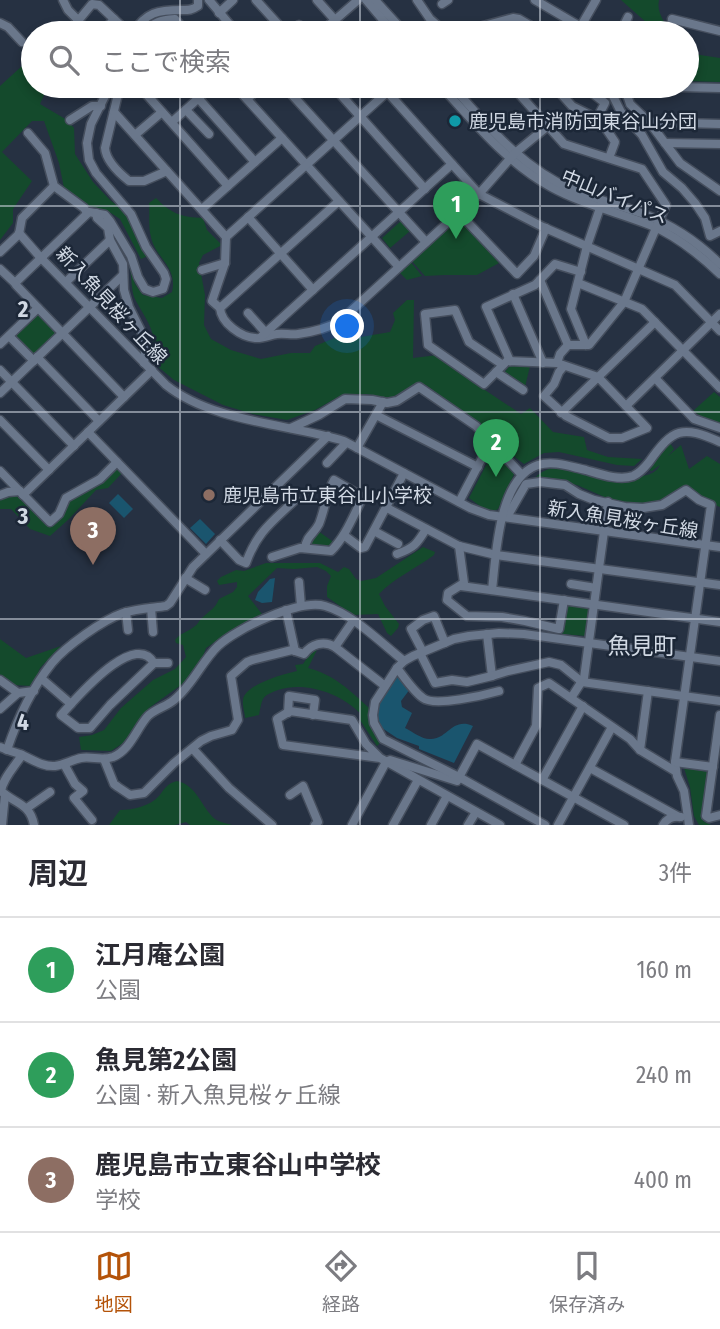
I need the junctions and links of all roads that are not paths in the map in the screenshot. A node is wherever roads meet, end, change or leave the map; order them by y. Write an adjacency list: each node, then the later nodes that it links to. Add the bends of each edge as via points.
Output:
1 (63, 0): 18 (street)
2 (198, 0): 14 (street, via 198,6)
3 (209, 0): 13 (street)
4 (233, 0): 13 (street)
5 (256, 0): 24 (street)
6 (317, 0): 25 (street)
7 (358, 0): 26 (street)
8 (366, 0): 27 (street)
9 (375, 0): 28 (street)
10 (417, 0): 29 (street)
11 (535, 0): 32 (street)
12 (596, 0): 33 (street)
13 (219, 13): 23 (street)
14 (174, 15): 20 (street, via 158,12); 21 (street); 22 (street)
15 (628, 17): 34 (street)
16 (114, 19): 18 (street, via 92,4); 19 (street)
17 (672, 19): 35 (street)
18 (78, 20)
19 (116, 21)
20 (142, 21)
21 (159, 21)
22 (178, 21)
23 (226, 21)
24 (275, 21)
25 (331, 21)
26 (334, 21)
27 (384, 21)
28 (394, 21)
29 (432, 21)
30 (502, 21): 31 (street)
31 (522, 21)
32 (566, 21)
33 (584, 21)
34 (626, 21)
35 (680, 21)
36 (0, 23): 39 (street)
37 (699, 26): 38 (street)
38 (720, 31)
39 (21, 41)
40 (699, 88): 41 (street)
41 (720, 88)
42 (105, 98): 58 (street, 新入魚見桜ヶ丘線)
43 (117, 98): 60 (street)
44 (150, 98): 61 (street)
45 (198, 98): 59 (street); 78 (street)
46 (296, 98): 73 (street)
47 (344, 98): 62 (street)
48 (378, 98): 62 (street)
49 (396, 98): 79 (street)
50 (453, 98): 76 (street, 中山バイパス)
51 (463, 98): 76 (street, 中山バイパス)
52 (523, 98): 68 (street)
53 (565, 98): 63 (street)
54 (599, 98): 63 (street, via 605,103)
55 (614, 98): 96 (street, via 663,172 695,203 710,236)
56 (628, 98): 66 (street)
57 (247, 99): 72 (street)
58 (101, 106): 64 (street, via 92,106); 92 (street, 新入魚見桜ヶ丘線, via 88,133 89,160 128,210 164,273 163,289 145,289 110,221 105,215)
59 (186, 110): 65 (street); 70 (street)
60 (114, 112): 71 (street); 81 (street, via 105,151 114,167 130,181 144,181)
61 (162, 112): 65 (street); 71 (street)
62 (360, 116): 73 (street); 84 (street)
63 (597, 118): 77 (street, via 615,142)
64 (70, 120)
65 (172, 122): 83 (street)
66 (649, 122): 67 (street); 74 (street)
67 (720, 124)
68 (548, 126): 76 (street); 77 (street, via 564,144)
69 (28, 133): 82 (street, via 45,153)
70 (209, 134)
71 (135, 135): 81 (street)
72 (282, 138): 78 (street); 80 (street)
73 (334, 140): 80 (street); 90 (street)
74 (665, 143): 75 (street); 85 (street, via 680,163)
75 (720, 144)
76 (512, 156): 86 (street); 88 (street, 中山バイパス)
77 (609, 158): 94 (street, via 642,169 666,205)
78 (255, 162): 83 (street)
79 (452, 164): 84 (street); 86 (street)
80 (307, 165): 87 (street); 93 (street)
81 (167, 171): 89 (street)
82 (54, 186): 92 (street); 97 (street, via 22,218)
83 (228, 186): 89 (street)
84 (425, 189): 90 (street)
85 (720, 191)
86 (479, 194): 91 (street); 95 (street)
87 (339, 201): 99 (street); 104 (street)
88 (601, 204): 94 (street, 中山バイパス); 102 (street)
89 (202, 209): 98 (street)
90 (399, 212): 99 (street); 101 (street)
91 (458, 212): 95 (street, via 517,274 534,256); 101 (street)
92 (91, 213): 100 (street, via 108,228); 105 (street, 新入魚見桜ヶ丘線)
93 (248, 217): 98 (street); 104 (street)
94 (657, 224): 107 (street, 中山バイパス, via 685,235); 110 (street); 113 (street, 中山バイパス)
95 (546, 228): 102 (street)
96 (720, 231)
97 (19, 233): 103 (street); 105 (street)
98 (226, 237): 106 (street)
99 (372, 237): 108 (street); 119 (street)
100 (110, 240): 114 (street, via 122,260); 116 (street)
101 (426, 242): 108 (street)
102 (587, 246): 110 (street); 112 (street)
103 (0, 252)
104 (281, 254): 119 (street); 124 (street)
105 (40, 257): 116 (street, 新入魚見桜ヶ丘線); 117 (street)
106 (225, 263): 111 (street); 124 (street, via 212,301)
107 (720, 264)
108 (399, 267): 132 (street, via 334,324 298,334)
109 (0, 269): 117 (street)
110 (638, 269): 121 (street); 128 (street, via 675,285)
111 (202, 270)
112 (581, 272): 115 (street, via 555,264); 118 (street)
113 (720, 274)
114 (123, 275): 122 (street); 139 (street, via 127,301 142,332)
115 (540, 280): 120 (street); 135 (street)
116 (66, 282): 122 (street, 新入魚見桜ヶ丘線)
117 (15, 283): 123 (street)
118 (578, 283): 121 (street); 136 (street, via 571,309)
119 (313, 290): 132 (street)
120 (513, 294): 140 (street, via 486,307); 141 (street)
121 (624, 302): 127 (street, via 642,309); 136 (street)
122 (90, 307): 131 (street); 139 (street, 新入魚見桜ヶ丘線)
123 (38, 308): 131 (street); 133 (street)
124 (220, 308): 132 (street, via 224,320 239,333 256,338)
125 (248, 313): 132 (street)
126 (720, 314): 128 (street)
127 (655, 322): 137 (street); 146 (street)
128 (711, 322): 130 (street); 137 (street)
129 (0, 330): 133 (street)
130 (720, 331)
131 (62, 332): 138 (street); 152 (street)
132 (263, 335)
133 (8, 337): 134 (street); 138 (street)
134 (0, 344)
135 (568, 345): 136 (street); 142 (street, via 560,354)
136 (586, 345)
137 (683, 350): 147 (street); 149 (street)
138 (35, 359): 148 (street); 158 (street)
139 (144, 363): 144 (street, 新入魚見桜ヶ丘線)
140 (507, 363): 141 (street); 145 (street); 145 (street, via 469,342 455,310 425,314 428,345 484,384)
141 (544, 363): 142 (street)
142 (560, 365): 146 (street); 155 (street, via 544,396)
143 (0, 370): 148 (street)
144 (152, 370): 152 (street); 159 (street, 新入魚見桜ヶ丘線, via 179,394 216,410)
145 (496, 372): 150 (street)
146 (598, 377): 154 (street); 155 (street)
147 (655, 378): 154 (street); 160 (street, via 694,419)
148 (12, 382): 151 (street); 166 (street)
149 (720, 388)
150 (523, 390)
151 (0, 393)
152 (124, 397): 158 (street)
153 (383, 402): 156 (street); 159 (street, via 345,399); 165 (street, via 397,401 419,387 476,426)
154 (626, 406): 155 (street, via 648,428 622,438 609,438)
155 (561, 413)
156 (376, 415): 167 (street); 170 (street)
157 (0, 420): 171 (street)
158 (99, 421): 161 (street)
159 (291, 428): 162 (street, 新入魚見桜ヶ丘線)
160 (720, 428)
161 (88, 432): 166 (street); 168 (street)
162 (328, 436): 164 (street, 新入魚見桜ヶ丘線); 187 (street)
163 (720, 442): 174 (street, via 692,432 676,433 639,473 625,478 551,463)
164 (346, 443): 167 (street, 新入魚見桜ヶ丘線); 169 (street)
165 (490, 443): 170 (street); 174 (street)
166 (74, 446): 171 (street)
167 (357, 448): 173 (street, 新入魚見桜ヶ丘線)
168 (117, 463): 175 (street, via 100,479 66,498 50,522); 193 (street)
169 (327, 463)
170 (478, 467): 178 (street)
171 (49, 470): 175 (street)
172 (0, 471): 175 (street)
173 (404, 473): 178 (street, 新入魚見桜ヶ丘線); 181 (street)
174 (522, 475): 182 (street)
175 (22, 493): 176 (street)
176 (0, 495)
177 (295, 500): 187 (street, via 260,534 246,563)
178 (459, 502): 182 (street, 新入魚見桜ヶ丘線)
179 (608, 502): 180 (street, via 643,508 662,505 686,490); 182 (street, via 565,485 526,484); 185 (street)
180 (716, 507): 189 (street)
181 (387, 508): 183 (street); 184 (street)
182 (504, 517): 185 (street, 新入魚見桜ヶ丘線); 195 (street)
183 (426, 529): 190 (street); 194 (street, via 418,543)
184 (374, 531): 186 (street, via 361,548); 188 (street)
185 (604, 531): 189 (street, 新入魚見桜ヶ丘線); 197 (street)
186 (345, 536): 192 (street, via 331,551); 192 (street, via 363,497 334,481)
187 (220, 540): 193 (street)
188 (398, 544)
189 (705, 545): 191 (street); 200 (street, 新入魚見桜ヶ丘線)
190 (459, 546): 195 (street); 203 (street)
191 (720, 547)
192 (305, 548): 196 (street)
193 (206, 554): 198 (street)
194 (397, 554)
195 (496, 555): 197 (street); 206 (street)
196 (272, 557)
197 (599, 569): 200 (street); 204 (street)
198 (185, 578): 205 (street); 210 (street, via 170,603)
199 (299, 582): 209 (street)
200 (700, 582): 202 (street); 213 (street, 新入魚見桜ヶ丘線)
201 (571, 584): 204 (street)
202 (720, 585)
203 (461, 586): 206 (street); 207 (street, via 448,593 447,600 467,617 502,617 559,629)
204 (596, 588): 208 (street)
205 (205, 590)
206 (492, 590): 207 (street)
207 (564, 600): 208 (street)
208 (594, 604): 213 (street); 220 (street)
209 (301, 606): 211 (street); 214 (street, via 322,605)
210 (151, 608): 212 (street); 217 (street)
211 (286, 610): 222 (street); 253 (street, via 227,638 174,700 148,716 126,748)
212 (126, 612): 216 (street); 231 (street, via 99,625 65,651)
213 (695, 618): 215 (street); 224 (street, 新入魚見桜ヶ丘線)
214 (354, 621): 221 (street); 225 (street)
215 (720, 622)
216 (128, 630)
217 (153, 632)
218 (487, 634): 219 (street); 220 (street); 230 (street)
219 (446, 643): 223 (street); 223 (street, via 434,616 411,629)
220 (589, 643): 224 (street); 233 (street)
221 (335, 647): 222 (street, via 324,643 311,646 304,654); 234 (street)
222 (295, 651): 250 (street, via 252,660 231,676 236,726 207,737)
223 (421, 653): 225 (street); 230 (street, via 435,683)
224 (690, 657): 226 (street); 239 (street, 新入魚見桜ヶ丘線)
225 (404, 661): 229 (street)
226 (720, 661)
227 (155, 663): 228 (street); 242 (street, via 141,654 122,658); 242 (street, via 90,728 78,728 61,715)
228 (169, 663)
229 (397, 668): 234 (street); 236 (street, via 428,701)
230 (492, 676): 233 (street, via 549,662)
231 (41, 679): 235 (street); 242 (street)
232 (0, 680): 238 (street)
233 (582, 682): 237 (street); 240 (street)
234 (385, 686): 260 (street, via 373,707 379,735)
235 (34, 691): 238 (street); 249 (street)
236 (499, 691)
237 (648, 691): 239 (street); 251 (street)
238 (18, 693): 244 (street)
239 (684, 696): 241 (street); 257 (street, 新入魚見桜ヶ丘線)
240 (571, 698): 243 (street); 256 (street, via 549,683 538,688 536,726)
241 (720, 701)
242 (71, 704)
243 (583, 706): 248 (street); 262 (street)
244 (0, 709)
245 (288, 713): 246 (street); 246 (street, via 289,696 315,699); 254 (street, via 277,719 283,745)
246 (313, 715): 254 (street, via 352,720 366,744)
247 (720, 715): 258 (street)
248 (612, 727): 251 (street); 259 (street)
249 (4, 748): 252 (street)
250 (193, 749): 253 (street, via 144,793 130,795 114,784); 276 (street)
251 (640, 750): 257 (street)
252 (22, 755): 255 (street, via 39,764); 264 (street, via 1,788)
253 (104, 759): 255 (street, via 81,758)
254 (383, 760): 260 (street, via 457,781); 261 (street); 278 (street)
255 (64, 764): 272 (street, via 83,791 74,798)
256 (515, 765): 260 (street, via 477,744); 262 (street)
257 (675, 766): 258 (street); 273 (street, 新入魚見桜ヶ丘線)
258 (713, 767): 270 (street, via 706,816)
259 (590, 768): 267 (street); 271 (street)
260 (459, 777): 283 (street)
261 (418, 780): 266 (street); 279 (street)
262 (542, 780): 267 (street)
263 (50, 792): 268 (street)
264 (5, 795): 268 (street); 274 (street)
265 (290, 795): 277 (street, via 303,786 318,822)
266 (447, 796): 269 (street); 280 (street)
267 (573, 797): 284 (street); 285 (street)
268 (27, 808): 275 (street)
269 (475, 812): 281 (street); 282 (street)
270 (720, 815)
271 (679, 817): 273 (street); 286 (street)
272 (92, 820)
273 (689, 824)
274 (2, 825)
275 (34, 825)
276 (272, 825)
277 (314, 825)
278 (352, 825)
279 (393, 825)
280 (430, 825)
281 (468, 825)
282 (499, 825)
283 (545, 825)
284 (558, 825)
285 (624, 825)
286 (663, 825)

